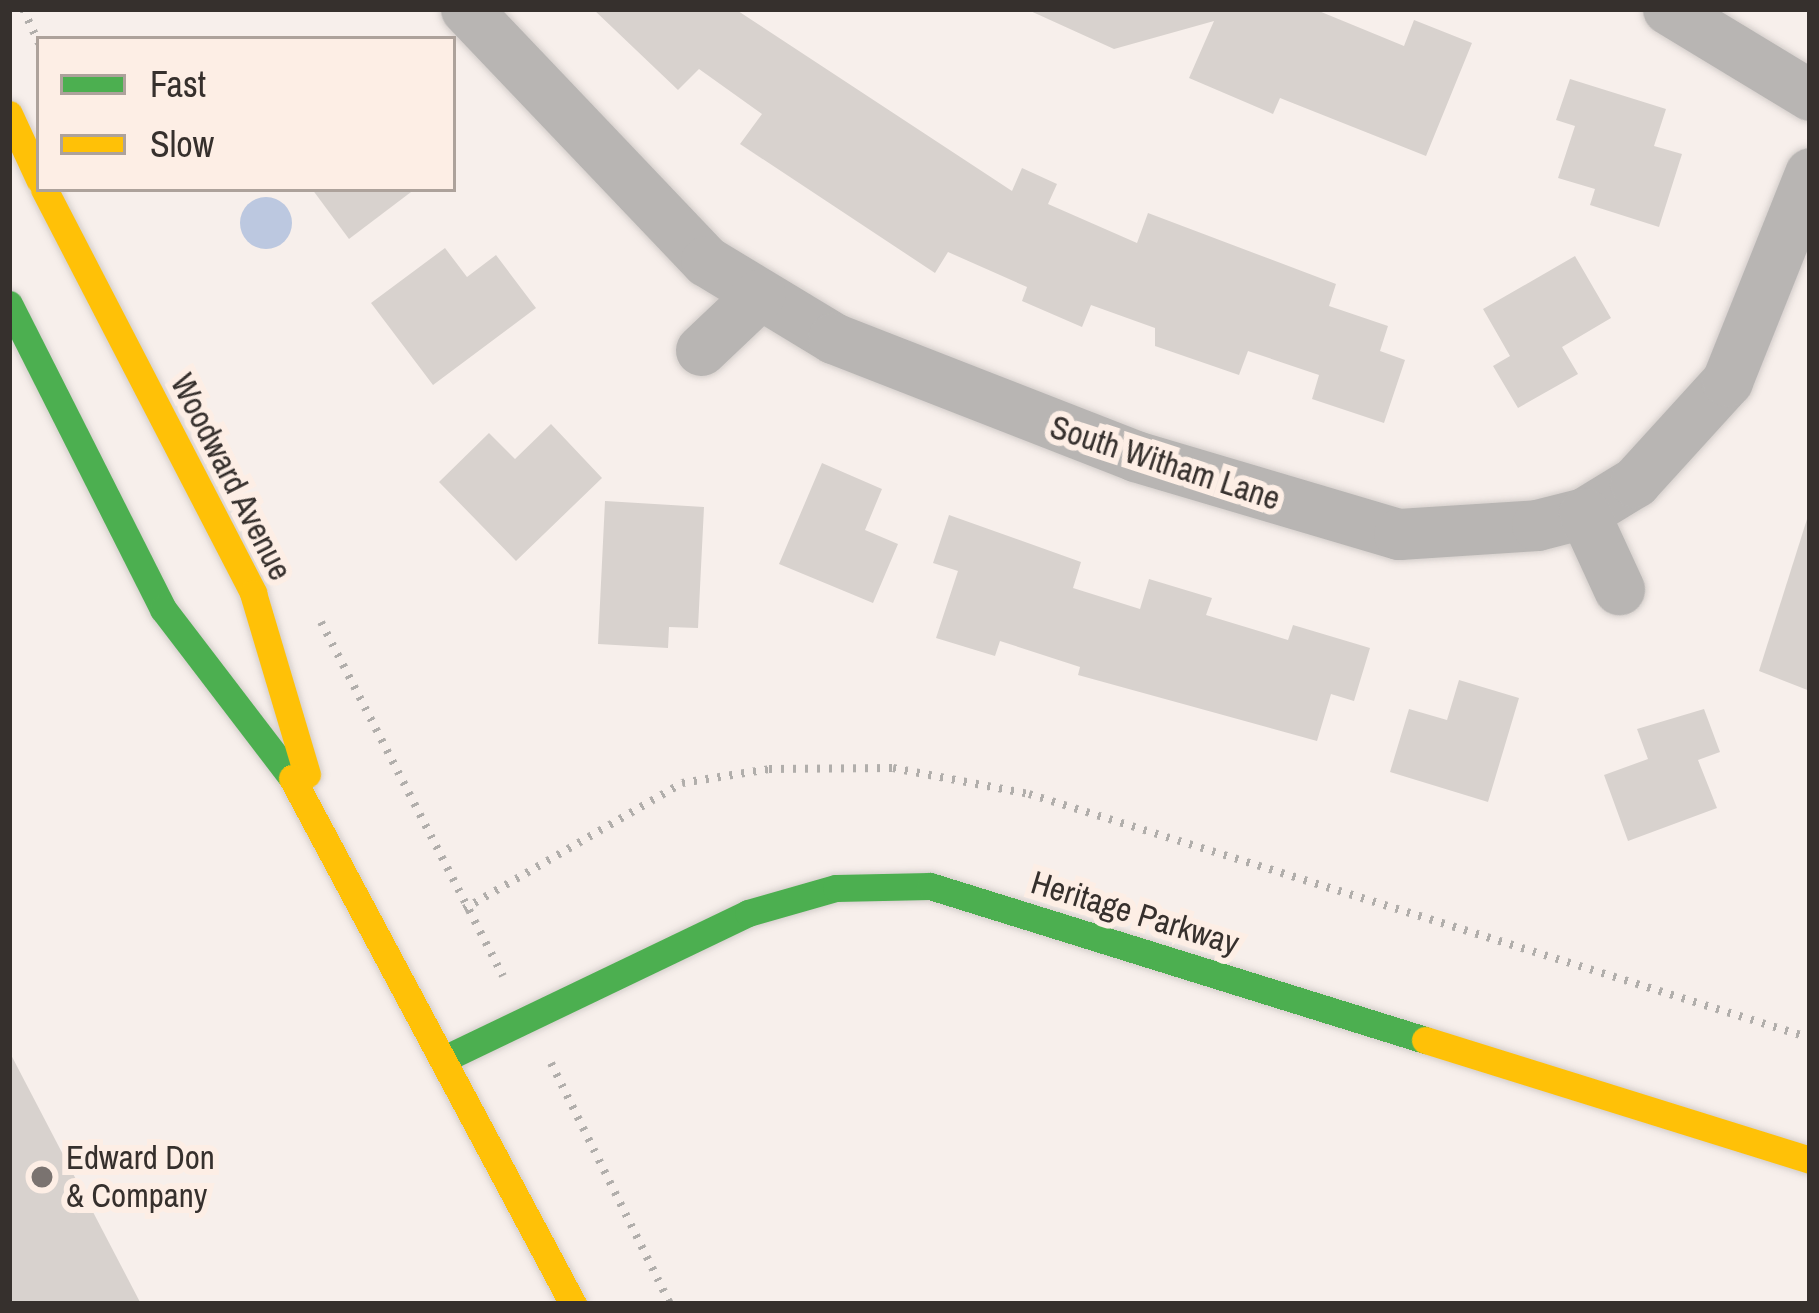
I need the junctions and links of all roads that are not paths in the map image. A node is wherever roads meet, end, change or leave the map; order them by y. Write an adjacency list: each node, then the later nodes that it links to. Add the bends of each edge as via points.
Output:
1 (466, 9): 8 (street, South Witham Lane, via 610,170 706,261)
2 (1668, 9): 3 (street)
3 (1810, 95)
4 (9, 114): 5 (street)
5 (36, 172)
6 (1810, 173): 11 (street, South Witham Lane, via 1726,381 1634,482)
7 (46, 192): 13 (street, Woodward Avenue, via 253,593)
8 (760, 294): 10 (street); 11 (street, South Witham Lane, via 966,397 1351,522 1430,536)
9 (9, 304): 13 (street, Woodward Avenue, via 163,609)
10 (701, 350)
11 (1584, 513): 12 (street)
12 (1619, 589)
13 (318, 812): 14 (street, Woodward Avenue)
14 (452, 1055): 15 (street, Heritage Parkway, via 748,913 836,888 930,886); 16 (street, Woodward Avenue)
15 (1810, 1160)
16 (573, 1304)

